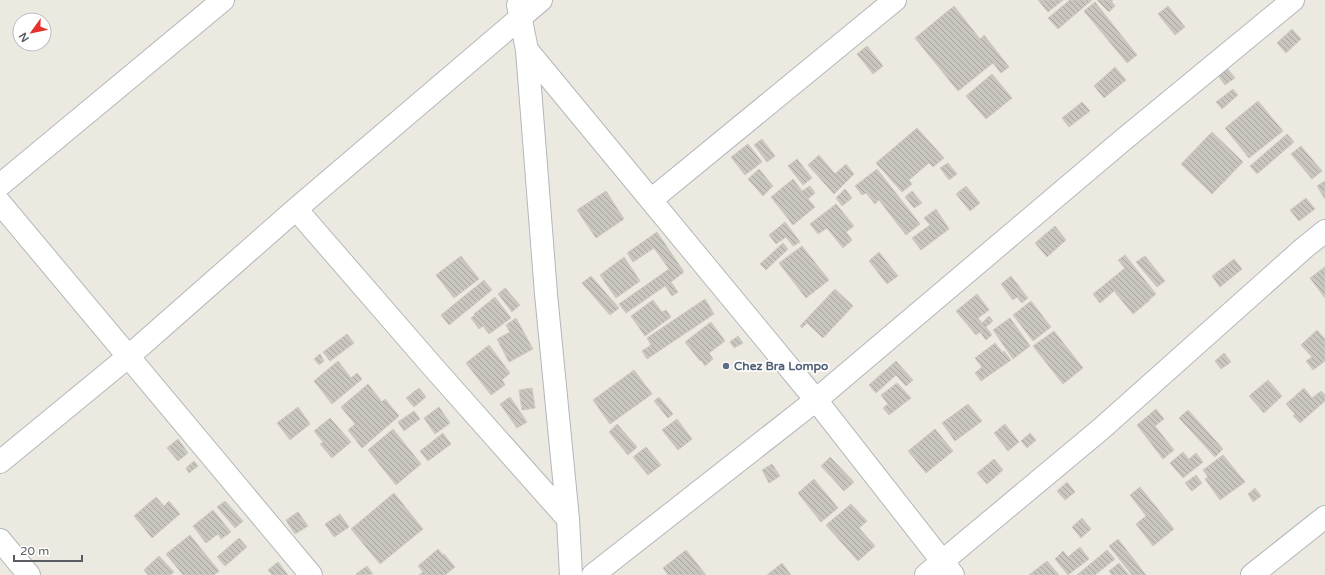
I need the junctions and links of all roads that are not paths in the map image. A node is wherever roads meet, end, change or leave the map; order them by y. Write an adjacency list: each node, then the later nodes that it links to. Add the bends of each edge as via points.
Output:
1 (223, 0): 7 (street)
2 (541, 0): 5 (street)
3 (895, 0): 8 (street)
4 (1293, 0): 13 (street, via 1122,140)
5 (518, 9): 6 (street); 10 (street)
6 (527, 50): 8 (street); 16 (street, via 546,294)
7 (0, 185)
8 (651, 200): 13 (street)
9 (0, 203): 12 (street)
10 (296, 209): 12 (street); 16 (street)
11 (1325, 231): 18 (street)
12 (129, 356): 14 (street); 20 (street)
13 (816, 400): 18 (street); 22 (street)
14 (0, 462)
15 (1325, 517): 23 (street)
16 (568, 519): 21 (street)
17 (0, 540): 19 (street)
18 (940, 571)
19 (29, 575)
20 (311, 575)
21 (571, 575)
22 (593, 575)
23 (1252, 575)

